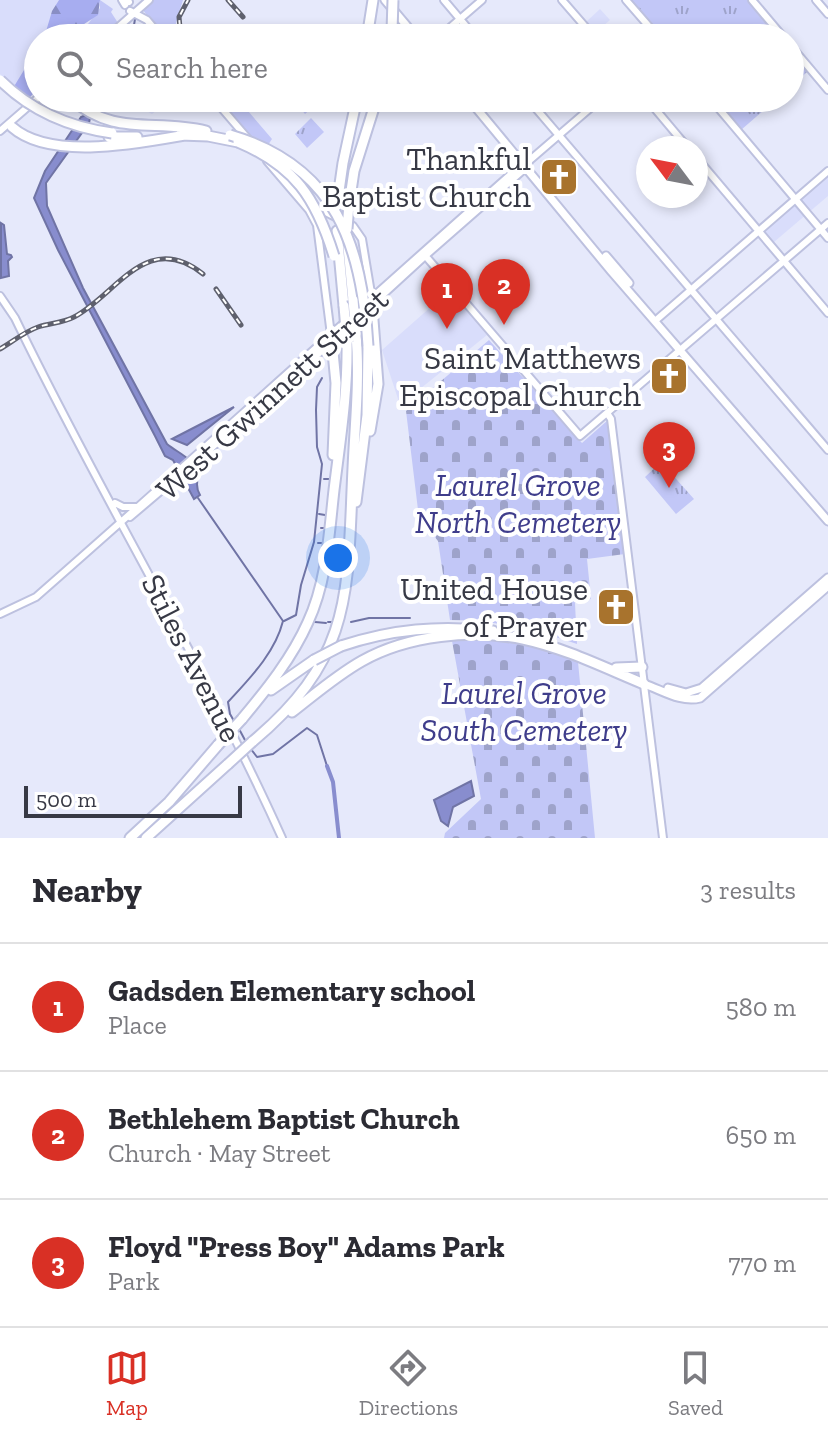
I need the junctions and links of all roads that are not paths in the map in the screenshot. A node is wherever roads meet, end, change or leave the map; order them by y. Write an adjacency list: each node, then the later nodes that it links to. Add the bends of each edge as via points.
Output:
1 (149, 0): 12 (main road)
2 (366, 0): 16 (highway)
3 (373, 0): 17 (highway)
4 (385, 0): 19 (main road)
5 (393, 0): 18 (highway, bridge)
6 (444, 0): 14 (main road)
7 (482, 0): 14 (main road)
8 (562, 0): 22 (main road)
9 (626, 0): 23 (main road)
10 (752, 0): 24 (main road)
11 (816, 0): 13 (main road)
12 (128, 9): 15 (main road)
13 (828, 14)
14 (460, 19): 20 (main road); 21 (main road)
15 (150, 24)
16 (366, 24)
17 (369, 24)
18 (392, 24)
19 (405, 24)
20 (454, 24)
21 (464, 24)
22 (583, 24)
23 (647, 24)
24 (772, 24)
25 (804, 62): 28 (main road)
26 (0, 80): 29 (highway, bridge)
27 (0, 87): 30 (highway, bridge)
28 (828, 90)
29 (24, 101)
30 (24, 106)
31 (24, 110): 44 (main road)
32 (34, 112): 48 (highway, bridge, via 55,124)
33 (44, 112): 48 (highway, bridge)
34 (88, 112): 45 (highway, via 118,124)
35 (225, 112): 53 (main road)
36 (354, 112): 68 (highway, bridge, via 337,205)
37 (373, 112): 68 (highway, bridge, via 349,204)
38 (480, 112): 50 (main road)
39 (538, 112): 46 (main road)
40 (586, 112): 46 (main road, West Gwinnett Street)
41 (658, 112): 47 (main road)
42 (722, 112): 54 (main road)
43 (12, 127): 48 (highway, via 47,143)
44 (0, 131)
45 (206, 131): 48 (highway); 49 (highway)
46 (558, 136): 50 (main road, West Gwinnett Street); 65 (main road)
47 (678, 136)
48 (108, 138): 49 (highway)
49 (234, 138): 68 (highway, bridge, via 290,173 318,211); 80 (highway, bridge, via 255,142 312,182 351,241 368,346)
50 (525, 165): 61 (main road, West Gwinnett Street); 70 (main road)
51 (708, 171): 59 (main road)
52 (828, 171): 54 (main road)
53 (297, 195): 55 (main road); 57 (main road)
54 (794, 198): 58 (main road); 59 (main road)
55 (330, 215): 57 (main road); 63 (main road, via 353,226 362,239)
56 (828, 223): 58 (main road)
57 (317, 225): 72 (main road)
58 (820, 229): 60 (main road); 62 (main road)
59 (758, 231): 62 (main road); 65 (main road)
60 (828, 238)
61 (424, 254): 64 (main road, West Gwinnett Street); 67 (main road, West Gwinnett Street); 77 (main road, via 580,436)
62 (784, 262): 69 (main road); 71 (main road)
63 (369, 283): 64 (main road); 67 (main road)
64 (380, 289): 67 (main road, West Gwinnett Street)
65 (690, 290): 70 (main road); 71 (main road)
66 (0, 296): 73 (main road, Stiles Avenue)
67 (372, 302): 72 (main road, West Gwinnett Street); 80 (highway, via 378,384)
68 (347, 303): 86 (highway, bridge, via 345,401); 87 (highway, bridge, via 356,334 358,380)
69 (828, 313)
70 (657, 319): 74 (main road)
71 (716, 320): 74 (main road); 78 (main road)
72 (332, 338): 75 (main road, West Gwinnett Street); 76 (highway); 79 (main road, West Gwinnett Street)
73 (28, 343): 82 (main road, Stiles Avenue); 85 (main road, Stiles Avenue)
74 (681, 350): 77 (main road); 84 (main road)
75 (321, 353): 76 (highway); 79 (main road, West Gwinnett Street)
76 (334, 361): 86 (highway)
77 (607, 413): 91 (main road, via 615,441)
78 (828, 450)
79 (197, 459): 81 (main road, West Gwinnett Street)
80 (360, 473): 87 (highway)
81 (172, 480): 83 (main road, West Gwinnett Street); 85 (main road, West Gwinnett Street)
82 (115, 503): 83 (main road); 85 (main road, Stiles Avenue)
83 (137, 507): 85 (main road, West Gwinnett Street)
84 (828, 519)
85 (122, 522): 90 (main road, West Gwinnett Street, via 36,597); 98 (main road, Stiles Avenue)
86 (329, 531): 94 (highway, via 311,615)
87 (349, 545): 95 (highway, via 342,612 327,654 297,701)
88 (828, 578): 93 (main road, via 702,688 681,692)
89 (828, 586): 93 (main road, via 700,698 684,699)
90 (0, 614)
91 (642, 667): 92 (highway); 93 (main road)
92 (616, 668): 93 (highway); 94 (highway, bridge, via 534,637 458,627 397,631 341,646)
93 (644, 681): 95 (highway, via 526,640 435,638 361,661); 99 (main road)
94 (255, 702): 96 (highway, bridge, via 169,802)
95 (267, 730): 97 (highway, bridge)
96 (130, 838)
97 (146, 838)
98 (282, 838)
99 (663, 838)

